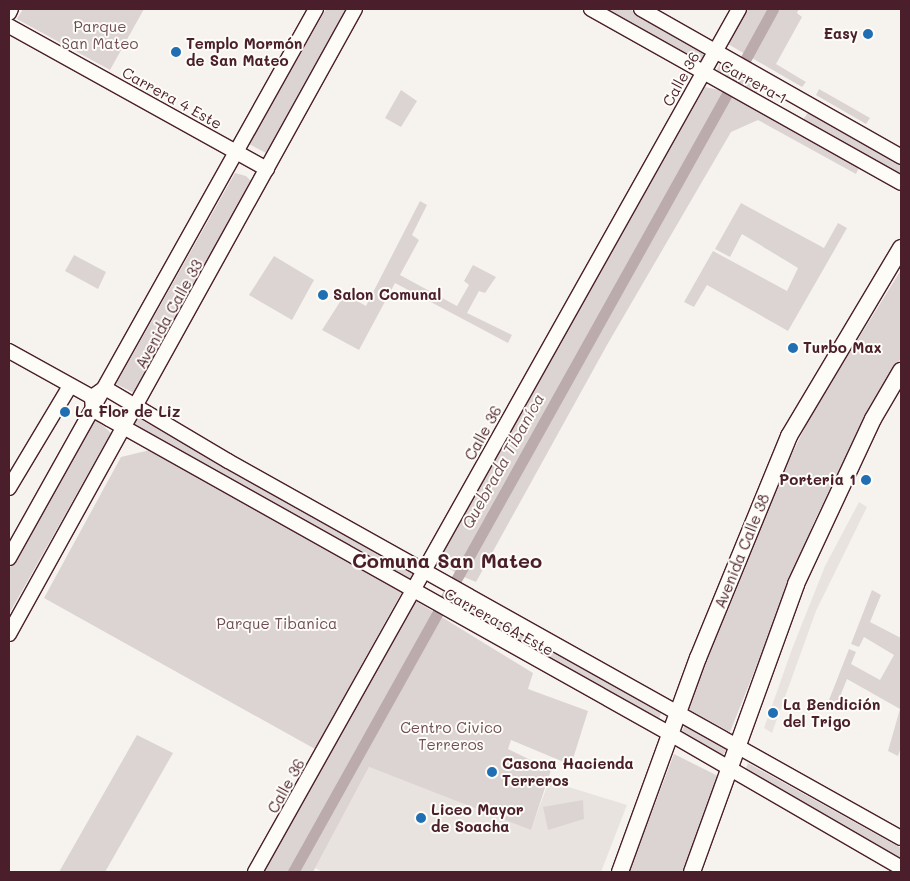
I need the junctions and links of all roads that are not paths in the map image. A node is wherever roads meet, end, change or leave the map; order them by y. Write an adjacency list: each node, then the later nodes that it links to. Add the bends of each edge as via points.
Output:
1 (11, 9): 7 (street)
2 (316, 9): 15 (street, Avenida Calle 33)
3 (355, 9): 17 (street, Avenida Calle 33)
4 (591, 9): 10 (street, Carrera 1)
5 (641, 9): 9 (street, Carrera 1)
6 (739, 9): 9 (street, Calle 36)
7 (9, 12)
8 (9, 26): 15 (street, Carrera 4 Este)
9 (716, 50): 10 (street, Calle 36); 11 (street, Carrera 1)
10 (704, 72): 13 (street, Carrera 1); 30 (street, Calle 36)
11 (780, 88): 12 (street, Carrera 1); 13 (street, via 772,87 766,91 764,98)
12 (804, 101): 14 (street, via 799,116); 16 (street, Carrera 1)
13 (770, 109): 14 (street, Carrera 1)
14 (784, 117): 18 (street, Carrera 1)
15 (237, 152): 17 (street, Carrera 4 Este); 23 (street, Avenida Calle 33)
16 (901, 157)
17 (267, 169): 25 (street, Avenida Calle 33)
18 (901, 183)
19 (901, 248): 33 (main road, Avenida Calle 38, via 789,436 698,658)
20 (9, 351): 22 (street, Carrera 6A Este)
21 (901, 371): 35 (main road, via 866,434 796,584)
22 (70, 386): 24 (street, Carrera 6A Este); 27 (street)
23 (105, 388): 24 (street, Avenida Calle 33); 25 (street, Carrera 6A Este)
24 (93, 403): 26 (street, Carrera 6A Este); 29 (street, Avenida Calle 33)
25 (136, 407): 26 (street, Avenida Calle 33); 30 (street, Carrera 6A Este)
26 (124, 427): 31 (street, Carrera 6A Este); 32 (street, Avenida Calle 33)
27 (14, 468): 28 (street)
28 (9, 488)
29 (9, 558)
30 (425, 570): 31 (street, Calle 36); 33 (street, Carrera 6A Este)
31 (414, 591): 34 (street, Carrera 6A Este); 39 (street, Calle 36)
32 (9, 634)
33 (680, 714): 34 (main road, Avenida Calle 38); 35 (street, Carrera 6A Este)
34 (672, 735): 36 (street, Carrera 6A Este); 40 (main road, Avenida Calle 38)
35 (738, 746): 36 (main road); 37 (street, Carrera 6A Este)
36 (730, 768): 38 (street, Carrera 6A Este); 41 (main road)
37 (901, 838)
38 (901, 868)
39 (255, 872)
40 (620, 872)
41 (692, 872)

